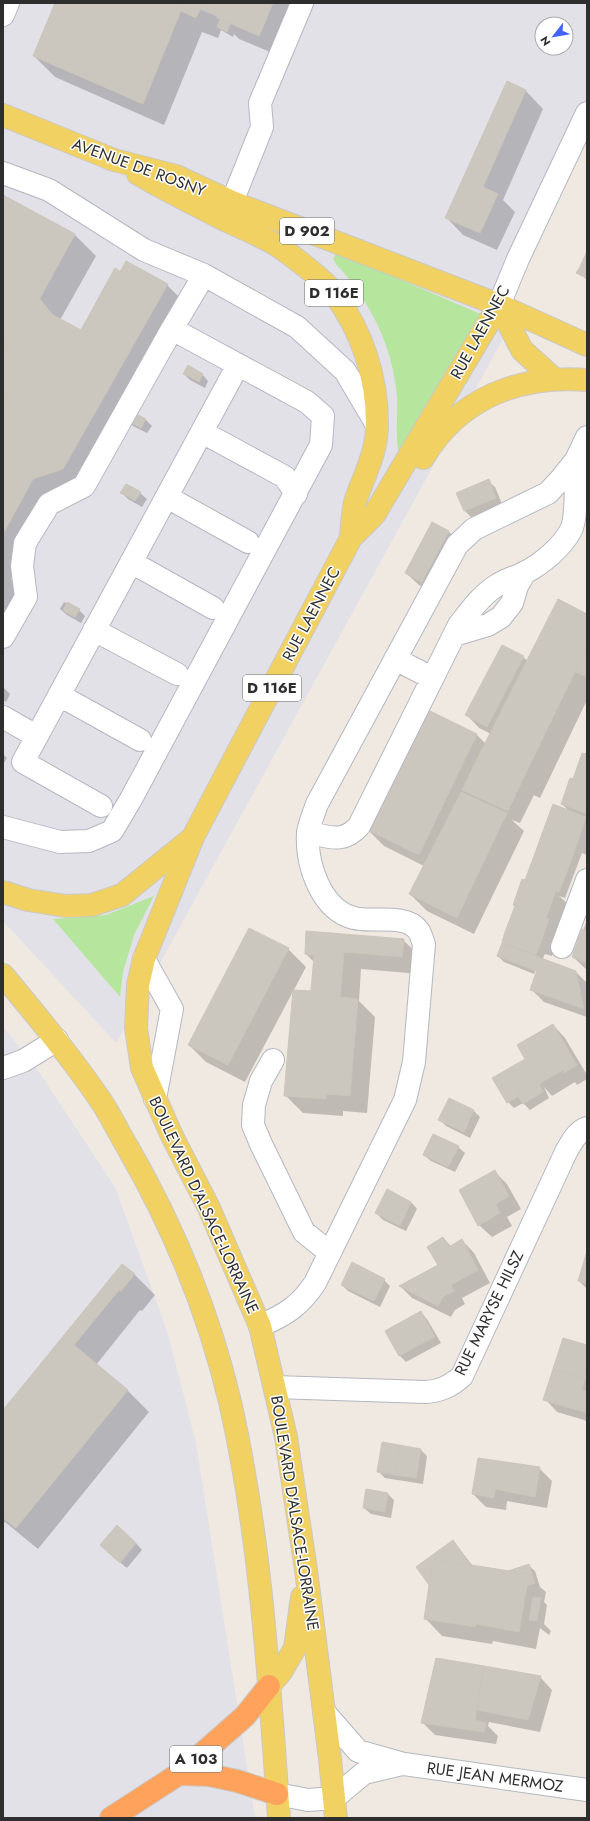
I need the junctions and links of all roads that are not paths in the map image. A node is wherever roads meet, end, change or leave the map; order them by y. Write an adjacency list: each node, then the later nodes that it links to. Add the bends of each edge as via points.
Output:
1 (8, 3): 3 (street)
2 (302, 3): 8 (street, via 260,103 262,127)
3 (3, 15)
4 (587, 113): 10 (street, RUE LAENNEC)
5 (3, 115): 6 (main road, AVENUE DE ROSNY / D 902)
6 (114, 160): 8 (main road, AVENUE DE ROSNY / D 902, via 176,176); 16 (main road, RUE LAENNEC / D 116E, via 174,195 274,244 303,265 333,292 358,332 369,364)
7 (3, 173): 9 (street, via 49,190 144,250)
8 (232, 202): 10 (main road, AVENUE DE ROSNY / D 902)
9 (204, 275): 11 (street); 16 (street, via 297,327 345,371)
10 (499, 305): 12 (main road, D 902); 14 (main road, via 522,350); 22 (main road, RUE LAENNEC / D 116E, via 374,515)
11 (172, 329): 13 (street); 27 (street, via 84,486 49,504 25,543 22,566 26,596)
12 (587, 345)
13 (238, 365): 17 (street); 20 (street, via 307,402 323,416 321,445)
14 (554, 379): 15 (main road); 22 (main road, via 510,386 477,402 450,423 426,452 386,520)
15 (587, 380)
16 (377, 424): 22 (main road, RUE LAENNEC / D 116E, via 373,453 356,500)
17 (202, 432): 20 (street, via 285,476); 21 (street)
18 (587, 437): 19 (street)
19 (576, 460): 28 (street, via 548,493 474,529 457,545); 30 (street, via 574,517 571,529 547,557 525,572 498,584 479,600 459,626)
20 (296, 494): 36 (street, via 112,831 89,841 60,842)
21 (167, 497): 23 (street); 24 (street)
22 (351, 538): 38 (main road, RUE LAENNEC / D 116E)
23 (248, 542)
24 (131, 562): 25 (street); 26 (street)
25 (213, 608)
26 (94, 630): 29 (street); 31 (street)
27 (3, 637)
28 (395, 659): 30 (street); 37 (street, via 317,804)
29 (177, 674)
30 (432, 678): 37 (street, via 359,826 352,834 341,838 329,838)
31 (59, 695): 33 (street); 34 (street)
32 (3, 717): 33 (street)
33 (36, 736): 35 (street, via 22,762)
34 (140, 740)
35 (101, 806)
36 (3, 828)
37 (308, 832): 49 (street, via 310,858 316,876 324,897 336,910 354,918 404,921 418,930 424,944 414,1062 405,1100)
38 (193, 838): 40 (main road, via 122,895 92,905 66,906 28,900); 42 (main road, BOULEVARD D'ALSACE-LORRAINE)
39 (587, 880): 41 (street)
40 (3, 892)
41 (562, 947)
42 (144, 959): 47 (main road, BOULEVARD D'ALSACE-LORRAINE, via 138,985 136,1028 142,1068); 47 (street, via 172,1009)
43 (3, 975): 44 (main road)
44 (57, 1040): 46 (street, via 23,1061); 53 (main road, via 102,1102 155,1197 189,1270 208,1327 230,1401 246,1491 257,1566)
45 (273, 1060): 49 (street, via 261,1081 254,1104 253,1125 304,1232)
46 (3, 1068)
47 (155, 1099): 50 (main road, BOULEVARD D'ALSACE-LORRAINE, via 209,1208)
48 (587, 1128): 51 (street, RUE MARYSE HILSZ, via 573,1139 566,1152 462,1376 454,1383 436,1391 425,1392)
49 (330, 1253): 50 (street, via 306,1297 279,1318)
50 (260, 1326): 51 (main road, BOULEVARD D'ALSACE-LORRAINE)
51 (275, 1387): 52 (main road, BOULEVARD D'ALSACE-LORRAINE, via 286,1437)
52 (306, 1570): 53 (main road, via 295,1648); 54 (main road, BOULEVARD D'ALSACE-LORRAINE)
53 (269, 1686): 56 (highway, A 103, via 245,1716); 58 (main road)
54 (324, 1712): 55 (street, RUE JEAN MERMOZ, via 358,1751); 59 (main road, BOULEVARD D'ALSACE-LORRAINE)
55 (404, 1764): 57 (street, RUE JEAN MERMOZ); 59 (street, RUE JEAN MERMOZ, via 364,1773)
56 (179, 1774): 58 (highway, via 209,1775); 60 (highway, A 103)
57 (587, 1790)
58 (277, 1794): 59 (street); 61 (main road)
59 (335, 1808)
60 (111, 1818)
61 (279, 1818)

